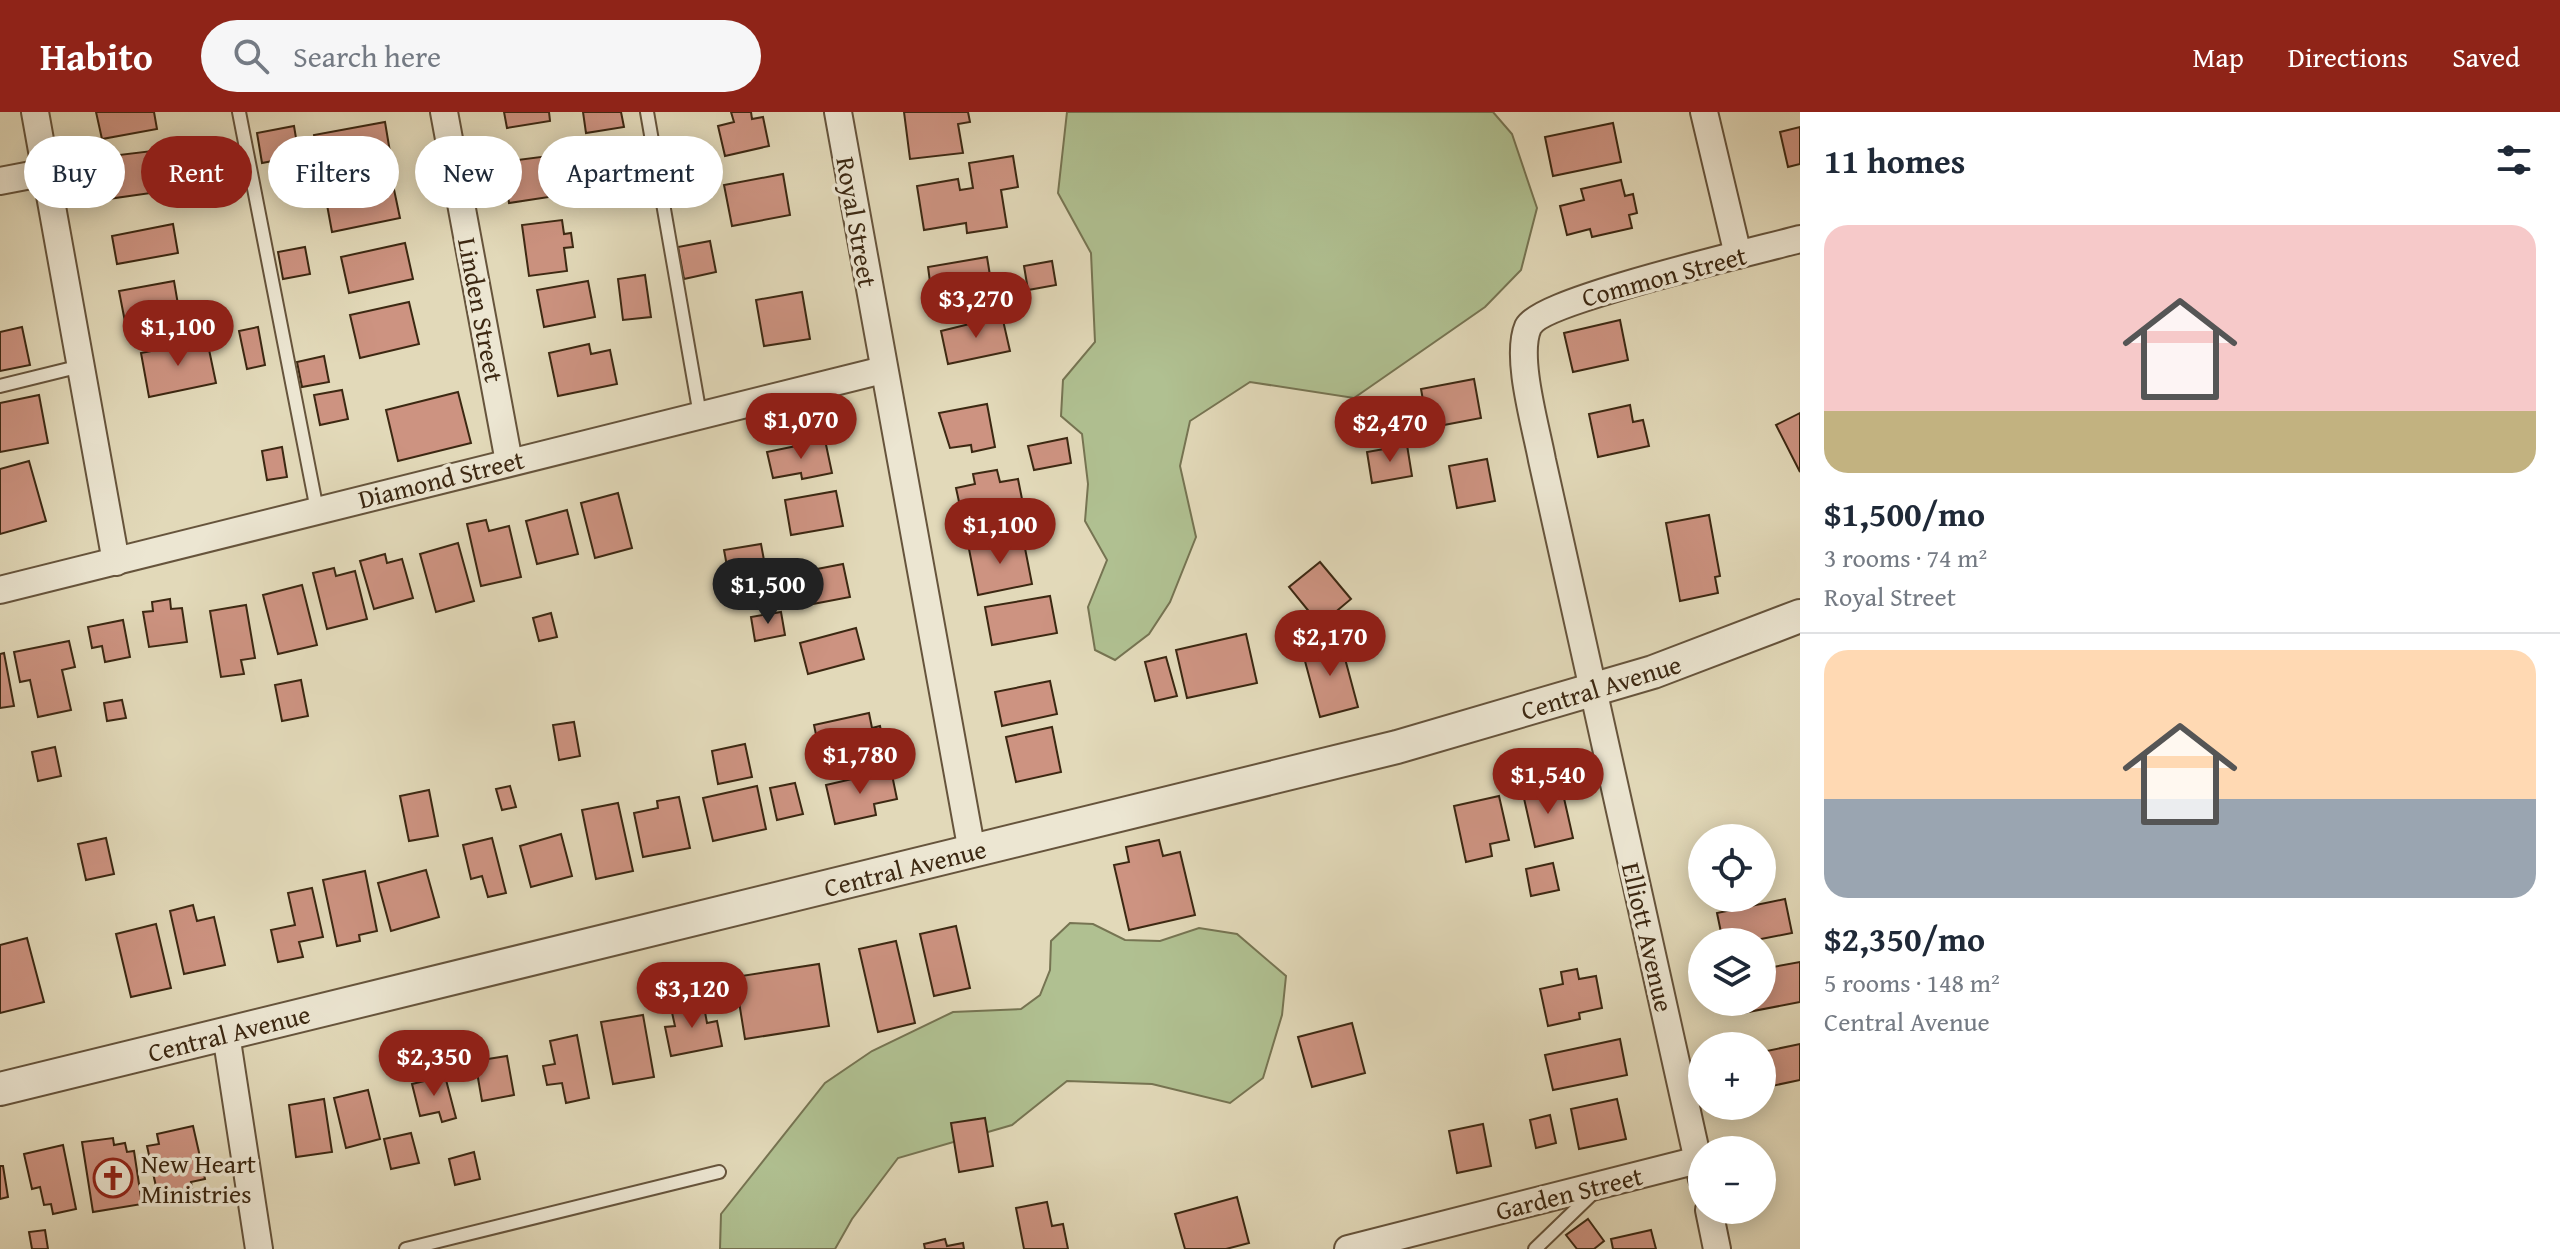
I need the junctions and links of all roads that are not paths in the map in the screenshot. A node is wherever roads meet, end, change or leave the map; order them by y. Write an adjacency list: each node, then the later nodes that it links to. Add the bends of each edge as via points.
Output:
1 (35, 112): 7 (street)
2 (239, 112): 19 (lane)
3 (444, 112): 18 (street, Linden Street)
4 (647, 112): 17 (lane)
5 (838, 112): 15 (street, Royal Street)
6 (1704, 112): 12 (street)
7 (40, 136)
8 (24, 176): 9 (street)
9 (0, 181)
10 (53, 208): 14 (street)
11 (1800, 239): 12 (street, Common Street)
12 (1738, 255): 13 (street, Common Street, via 1581,298)
13 (1532, 320): 23 (street, Elliott Avenue, via 1524,344 1525,367)
14 (81, 366): 16 (lane); 20 (street)
15 (883, 370): 17 (street, Diamond Street); 24 (street, Royal Street)
16 (0, 386)
17 (700, 415): 18 (street, Diamond Street)
18 (509, 462): 19 (street, Diamond Street)
19 (317, 510): 20 (street, Diamond Street)
20 (116, 562): 21 (street, Diamond Street)
21 (0, 590)
22 (1800, 616): 23 (street, Central Avenue)
23 (1593, 691): 24 (street, Central Avenue, via 1397,747); 27 (street, Elliott Avenue)
24 (972, 852): 25 (street, Central Avenue)
25 (226, 1034): 26 (street, Central Avenue); 32 (street)
26 (0, 1089)
27 (1692, 1136)
28 (719, 1172): 33 (lane)
29 (1688, 1172): 30 (street, Garden Street)
30 (1602, 1185): 34 (street, Garden Street); 35 (lane)
31 (1712, 1224): 36 (street)
32 (259, 1249)
33 (406, 1249)
34 (1348, 1249)
35 (1535, 1249)
36 (1717, 1249)

